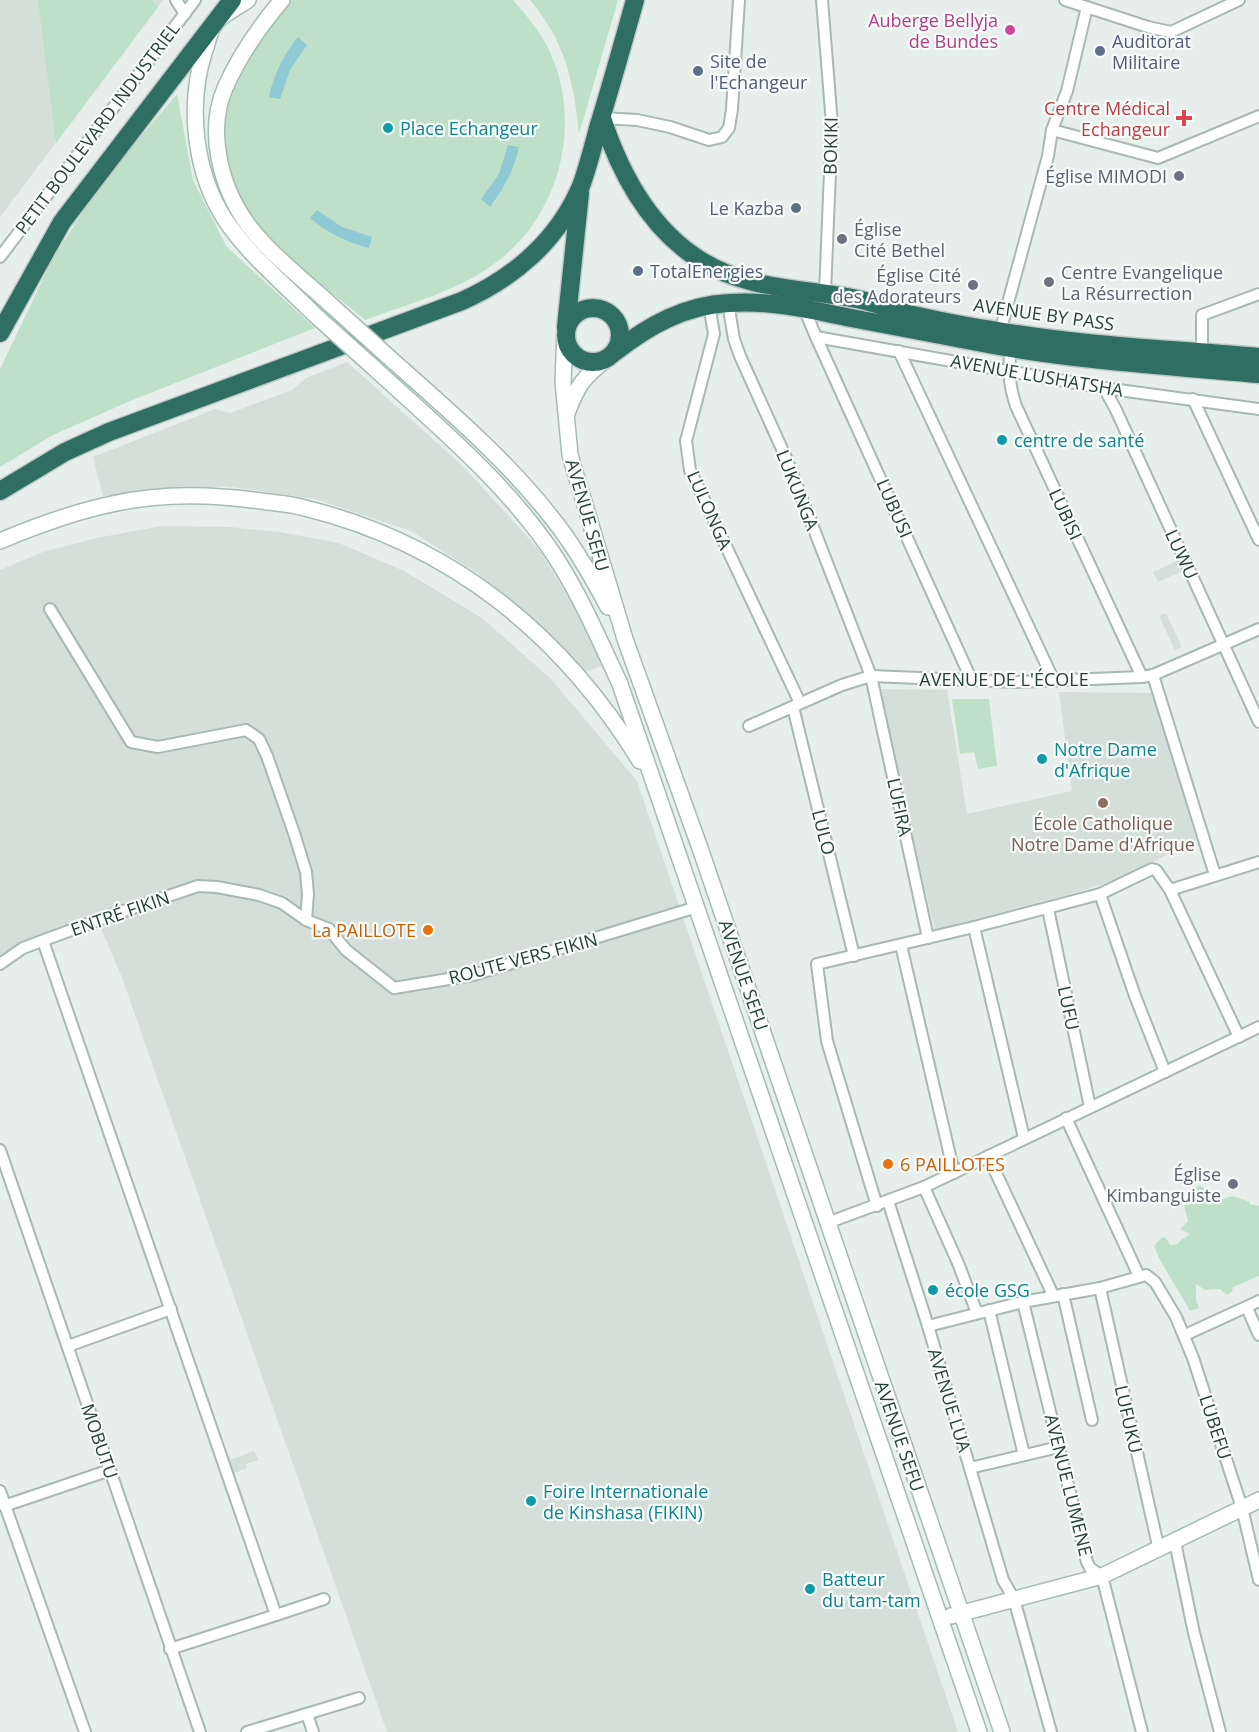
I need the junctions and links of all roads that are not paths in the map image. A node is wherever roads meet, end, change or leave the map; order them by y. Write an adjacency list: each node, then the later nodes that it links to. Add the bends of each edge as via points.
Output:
1 (176, 0): 12 (street)
2 (195, 0): 12 (street, PETIT BOULEVARD INDUSTRIEL)
3 (232, 0): 13 (highway)
4 (248, 0): 13 (main road)
5 (282, 0): 45 (main road, bridge, via 253,38 225,88 218,115 220,162 233,201 250,227 275,253 479,438 553,518)
6 (635, 0): 15 (highway)
7 (739, 0): 15 (street, via 732,109 729,128 722,137 709,140 637,120)
8 (822, 0): 21 (street, BOKIKI, via 832,124)
9 (1065, 0): 11 (street)
10 (1239, 0): 11 (street, via 1171,32)
11 (1087, 7): 16 (street, LUBISI, via 1067,91)
12 (184, 14): 19 (street, PETIT BOULEVARD INDUSTRIEL)
13 (214, 25): 27 (highway, via 63,222); 54 (main road, bridge, via 198,75 195,113 202,163 226,220 314,314 482,468 515,504 574,589 620,684)
14 (1259, 116): 16 (street, via 1158,158)
15 (602, 118): 17 (highway); 21 (highway, AVENUE BY PASS, via 612,148 641,204 698,258 722,273 767,286)
16 (1052, 130): 29 (street, LUBISI)
17 (581, 186): 18 (highway); 20 (highway)
18 (545, 242): 20 (highway, via 561,238 569,246); 40 (highway, via 515,271 479,293 109,432 65,452)
19 (0, 257)
20 (572, 260): 26 (highway)
21 (825, 293): 29 (highway, AVENUE BY PASS)
22 (1259, 294): 31 (street, via 1202,315)
23 (728, 303): 24 (highway, AVENUE BY PASS); 25 (highway, AVENUE BY PASS); 47 (street, LUKUNGA, via 740,356 787,460)
24 (709, 306): 32 (highway, AVENUE BY PASS, via 671,316 642,331); 51 (street, LULONGA, via 714,334 686,441 690,470)
25 (807, 309): 28 (street, LUBUSI); 29 (highway, AVENUE BY PASS)
26 (565, 331): 32 (highway, via 577,357 592,363); 32 (highway, via 572,317 587,308 606,311 620,334 619,344); 39 (main road, AVENUE SEFU)
27 (0, 333)
28 (816, 337): 30 (street, AVENUE LUSHATSHA); 49 (street, LUBUSI)
29 (1002, 342): 31 (highway, AVENUE BY PASS, via 1082,342); 34 (street, LUBISI); 35 (highway, AVENUE BY PASS, via 1081,358)
30 (899, 351): 34 (street, AVENUE LUSHATSHA); 50 (street)
31 (1202, 354): 33 (highway, AVENUE BY PASS)
32 (611, 355): 39 (main road, via 583,379)
33 (1259, 357)
34 (1008, 370): 36 (street, AVENUE LUSHATSHA); 48 (street, LUBISI, via 1016,406)
35 (1259, 374)
36 (1104, 388): 37 (street, AVENUE LUSHATSHA); 46 (street, LUWU)
37 (1193, 399): 38 (street, AVENUE LUSHATSHA); 41 (street)
38 (1259, 409)
39 (565, 416): 45 (main road, AVENUE SEFU, via 570,455)
40 (0, 491)
41 (1259, 540)
42 (0, 541): 54 (main road, via 113,503 171,497 228,496 303,507 359,523 416,547 477,584 542,636 622,731)
43 (50, 609): 64 (street, via 131,742 158,747 246,730 259,739 306,872)
44 (1259, 628): 46 (street, AVENUE DE L'ÉCOLE)
45 (625, 639): 55 (main road, AVENUE SEFU)
46 (1223, 644): 48 (street, AVENUE DE L'ÉCOLE); 52 (street, LUWU)
47 (871, 676): 49 (street, AVENUE DE L'ÉCOLE); 51 (street, AVENUE DE L'ÉCOLE); 66 (street, LUFIRA)
48 (1147, 676): 50 (street, AVENUE DE L'ÉCOLE); 58 (street, LUBISI)
49 (972, 681): 50 (street, AVENUE DE L'ÉCOLE)
50 (1054, 681)
51 (796, 705): 53 (street, AVENUE DE L'ÉCOLE); 69 (street, LULO)
52 (1259, 722)
53 (749, 726)
54 (655, 785): 56 (main road, AVENUE SEFU)
55 (695, 835): 56 (main road); 83 (main road, AVENUE SEFU)
56 (674, 842): 62 (main road, AVENUE SEFU)
57 (1259, 862): 58 (street)
58 (1215, 875): 60 (street)
59 (198, 886): 64 (street, ROUTE VERS FIKIN, via 259,895 282,903); 67 (street, ENTRÉ FIKIN)
60 (1170, 890): 61 (street, via 1159,872 1152,869); 72 (street)
61 (1100, 894): 63 (street); 73 (street)
62 (697, 907): 64 (street, ROUTE VERS FIKIN, via 473,975 394,988 346,950 329,929); 113 (main road, AVENUE SEFU)
63 (1048, 909): 65 (street); 74 (street, LUFU)
64 (306, 920)
65 (974, 927): 66 (street); 76 (street)
66 (928, 938): 68 (street)
67 (43, 941): 70 (street, ENTRÉ FIKIN, via 23,948); 90 (street)
68 (901, 945): 69 (street); 79 (street)
69 (854, 956): 82 (street, via 818,964 827,1041)
70 (0, 964)
71 (1259, 1027): 72 (street)
72 (1239, 1037): 73 (street)
73 (1165, 1072): 74 (street)
74 (1090, 1107): 75 (street)
75 (1066, 1118): 76 (street); 84 (street)
76 (1024, 1138): 78 (street)
77 (0, 1150): 96 (street, MOBUTU)
78 (988, 1156): 79 (street); 86 (street)
79 (954, 1173): 80 (street)
80 (924, 1187): 81 (street); 92 (street)
81 (888, 1201): 82 (street); 93 (street, AVENUE LUA)
82 (877, 1206): 83 (street)
83 (827, 1223): 111 (main road, AVENUE SEFU)
84 (1139, 1276): 85 (street); 94 (street, LUBEFU, via 1146,1275 1155,1282)
85 (1100, 1288): 86 (street); 106 (street, LUFUKU)
86 (1058, 1295): 88 (street); 97 (street)
87 (1259, 1301): 89 (street)
88 (1023, 1302): 91 (street); 98 (street, AVENUE LUMENE)
89 (1246, 1308): 94 (street); 95 (street)
90 (171, 1309): 96 (street); 112 (street)
91 (989, 1310): 92 (street); 99 (street)
92 (976, 1313): 93 (street)
93 (928, 1326): 100 (street, AVENUE LUA)
94 (1185, 1335): 103 (street, LUBEFU)
95 (1259, 1335)
96 (68, 1346): 101 (street, MOBUTU)
97 (1092, 1420)
98 (1059, 1447): 99 (street); 107 (street, AVENUE LUMENE, via 1087,1562)
99 (1024, 1455): 100 (street)
100 (970, 1468): 110 (street, AVENUE LUA, via 1001,1575)
101 (110, 1470): 104 (street); 114 (street, MOBUTU)
102 (0, 1491): 104 (street)
103 (1254, 1504): 105 (main road); 108 (street, LUBEFU)
104 (4, 1506): 117 (street)
105 (1175, 1542): 106 (main road); 125 (street)
106 (1159, 1550): 107 (main road)
107 (1102, 1576): 110 (main road); 124 (street, AVENUE LUMENE)
108 (1259, 1580)
109 (324, 1599): 112 (street)
110 (1014, 1599): 111 (main road); 123 (street, AVENUE LUA)
111 (961, 1613): 113 (main road); 122 (main road, AVENUE SEFU)
112 (276, 1615): 114 (street)
113 (940, 1619): 121 (main road, AVENUE SEFU)
114 (171, 1649): 118 (street, MOBUTU)
115 (359, 1698): 116 (street)
116 (307, 1714): 119 (street); 120 (street)
117 (85, 1732)
118 (200, 1732)
119 (247, 1732)
120 (313, 1732)
121 (979, 1732)
122 (1002, 1732)
123 (1051, 1732)
124 (1142, 1732)
125 (1220, 1732)

